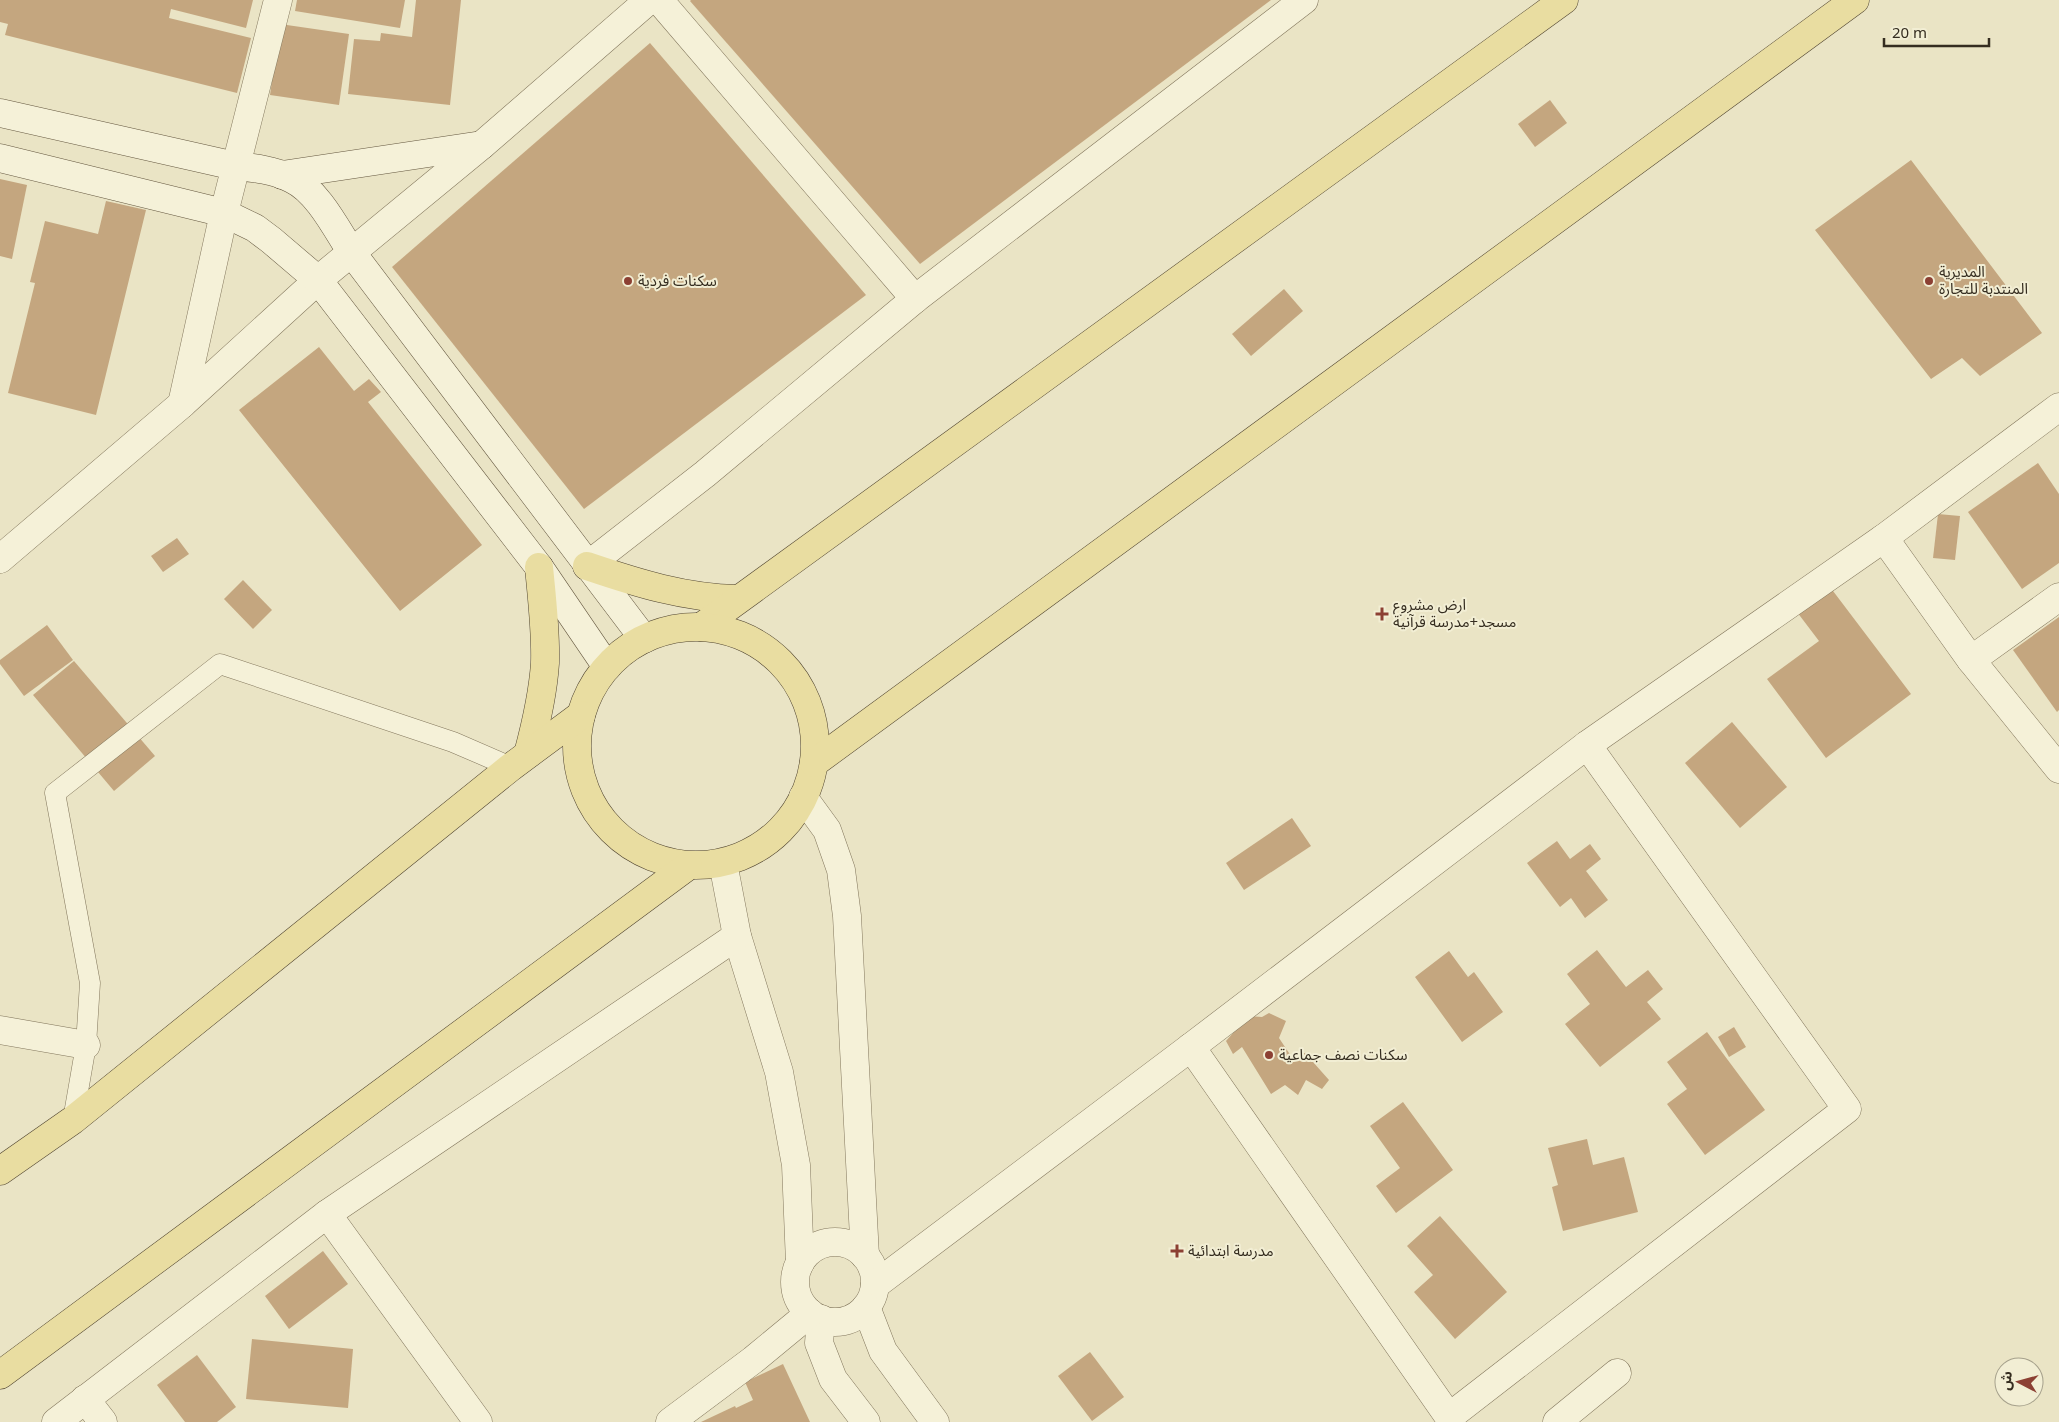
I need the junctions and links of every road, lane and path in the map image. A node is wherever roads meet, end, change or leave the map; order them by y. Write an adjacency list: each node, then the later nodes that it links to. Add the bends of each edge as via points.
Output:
1 (278, 0): 10 (street)
2 (649, 0): 8 (street)
3 (659, 0): 15 (street)
4 (1304, 0): 15 (street)
5 (1564, 0): 23 (main road)
6 (1855, 0): 31 (main road)
7 (0, 113): 10 (street)
8 (482, 145): 11 (street); 13 (street)
9 (0, 158): 12 (street)
10 (235, 166): 11 (street); 12 (street)
11 (282, 174): 13 (street, via 307,189)
12 (224, 213): 14 (street, via 271,240); 16 (street)
13 (352, 253): 14 (street); 20 (street)
14 (318, 280): 16 (street); 21 (street)
15 (915, 299): 20 (street, via 705,474)
16 (182, 404): 19 (street)
17 (2059, 407): 18 (street)
18 (1884, 538): 26 (street); 29 (street)
19 (0, 559)
20 (587, 566): 23 (main road, via 687,596); 25 (street)
21 (539, 567): 27 (street); 30 (main road, via 545,620 545,665 539,711)
22 (2059, 597): 26 (street)
23 (738, 599): 24 (main road)
24 (701, 627): 25 (main road, via 672,629); 31 (main road, via 740,635 774,656 799,686 813,724)
25 (644, 639): 27 (main road)
26 (1971, 660): 32 (street)
27 (607, 667): 28 (main road, via 587,698)
28 (581, 715): 30 (main road); 35 (main road, via 577,750 583,785 599,816 624,842 654,858)
29 (1587, 746): 39 (street); 39 (street, via 1846,1109 1449,1417)
30 (520, 760): 38 (lane, via 453,742 220,664 55,793 90,983); 40 (main road)
31 (814, 764): 33 (main road)
32 (2059, 769)
33 (803, 797): 34 (main road, via 784,827 756,849); 43 (street, via 827,830 841,870 848,916)
34 (724, 863): 35 (main road); 36 (street)
35 (688, 866): 48 (main road)
36 (737, 936): 42 (street); 44 (street, via 779,1072 796,1165)
37 (0, 1030): 38 (street)
38 (86, 1045): 40 (lane)
39 (1191, 1047): 45 (street)
40 (73, 1120): 41 (main road)
41 (0, 1171)
42 (326, 1214): 49 (street); 52 (street)
43 (865, 1256): 44 (street, via 847,1243 834,1241 820,1244); 45 (street, via 874,1273)
44 (800, 1263): 46 (street, via 796,1290 801,1303)
45 (871, 1296): 46 (street, via 857,1316 833,1322); 55 (street, via 883,1351)
46 (816, 1316): 53 (street); 54 (street, via 819,1343 833,1379)
47 (1617, 1373): 56 (street)
48 (0, 1375)
49 (85, 1399): 50 (street); 51 (street)
50 (56, 1422)
51 (103, 1422)
52 (478, 1422)
53 (670, 1422)
54 (866, 1422)
55 (936, 1422)
56 (1557, 1422)

